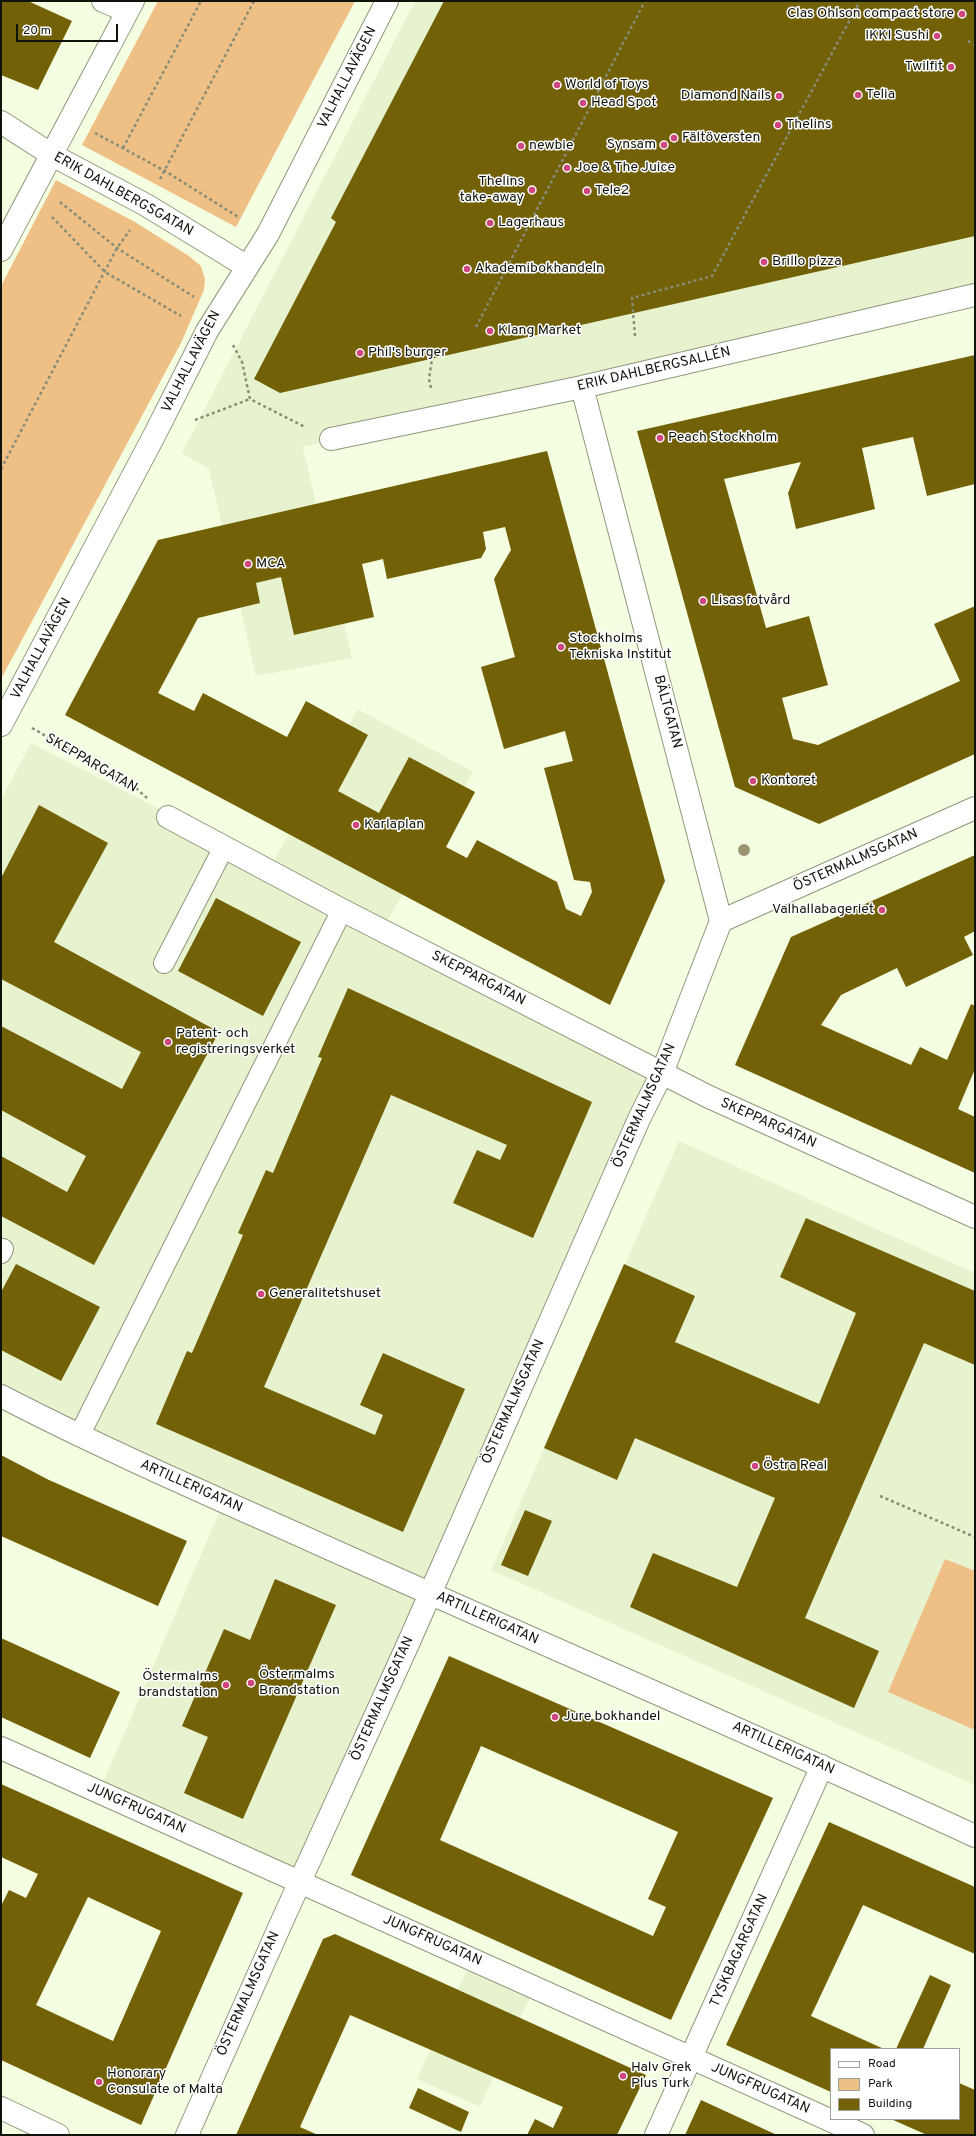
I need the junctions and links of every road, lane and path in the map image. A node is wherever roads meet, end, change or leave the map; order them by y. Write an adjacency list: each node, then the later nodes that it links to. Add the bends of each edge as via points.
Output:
1 (103, 1): 7 (street)
2 (201, 1): 12 (path)
3 (254, 1): 14 (path)
4 (387, 1): 21 (street, VALHALLAVÄGEN, via 268,234)
5 (645, 1): 25 (path)
6 (860, 1): 26 (path, via 712,276 632,298)
7 (130, 6): 13 (street)
8 (968, 41): 9 (path)
9 (975, 45)
10 (1, 122): 13 (street, ERIK DAHLBERGSGATAN)
11 (90, 130): 12 (path)
12 (123, 148): 14 (path)
13 (52, 155): 16 (street, ERIK DAHLBERGSGATAN); 19 (street)
14 (165, 171): 16 (path); 18 (path)
15 (55, 198): 20 (path)
16 (146, 205): 20 (path); 21 (street, ERIK DAHLBERGSGATAN)
17 (48, 213): 22 (path)
18 (240, 218)
19 (3, 242)
20 (117, 248): 22 (path); 24 (path)
21 (246, 266): 29 (street, VALHALLAVÄGEN, via 207,331)
22 (105, 272): 31 (path)
23 (975, 295): 27 (street, ERIK DAHLBERGSALLÉN)
24 (200, 300)
25 (476, 327)
26 (635, 336)
27 (582, 387): 30 (street, ERIK DAHLBERGSALLÉN); 37 (street, BÄLTGATAN)
28 (250, 399): 29 (path)
29 (155, 434): 32 (street, VALHALLAVÄGEN)
30 (331, 439)
31 (1, 469)
32 (5, 718): 34 (path, SKEPPARGATAN, via 45,737 137,789)
33 (975, 808): 37 (street, ÖSTERMALMSGATAN)
34 (168, 817): 35 (street, SKEPPARGATAN)
35 (224, 847): 36 (street, SKEPPARGATAN); 38 (lane)
36 (342, 910): 39 (street, SKEPPARGATAN); 42 (lane)
37 (721, 921): 39 (street, ÖSTERMALMSGATAN)
38 (164, 963)
39 (662, 1073): 40 (street, SKEPPARGATAN, via 709,1097); 45 (street, ÖSTERMALMSGATAN, via 639,1119)
40 (975, 1217)
41 (1, 1396): 42 (street, ARTILLERIGATAN)
42 (79, 1436): 45 (street, ARTILLERIGATAN)
43 (880, 1496): 44 (path)
44 (975, 1537)
45 (429, 1594): 47 (street, ARTILLERIGATAN); 49 (street, ÖSTERMALMSGATAN)
46 (1, 1748): 49 (street, JUNGFRUGATAN)
47 (822, 1766): 48 (street, ARTILLERIGATAN); 50 (street, TYSKBAGARGATAN)
48 (975, 1836)
49 (299, 1883): 50 (street, JUNGFRUGATAN); 53 (street, ÖSTERMALMSGATAN)
50 (692, 2058): 54 (street, TYSKBAGARGATAN); 55 (street, JUNGFRUGATAN)
51 (1, 2108): 52 (street)
52 (58, 2135)
53 (187, 2135)
54 (656, 2135)
55 (863, 2135)

